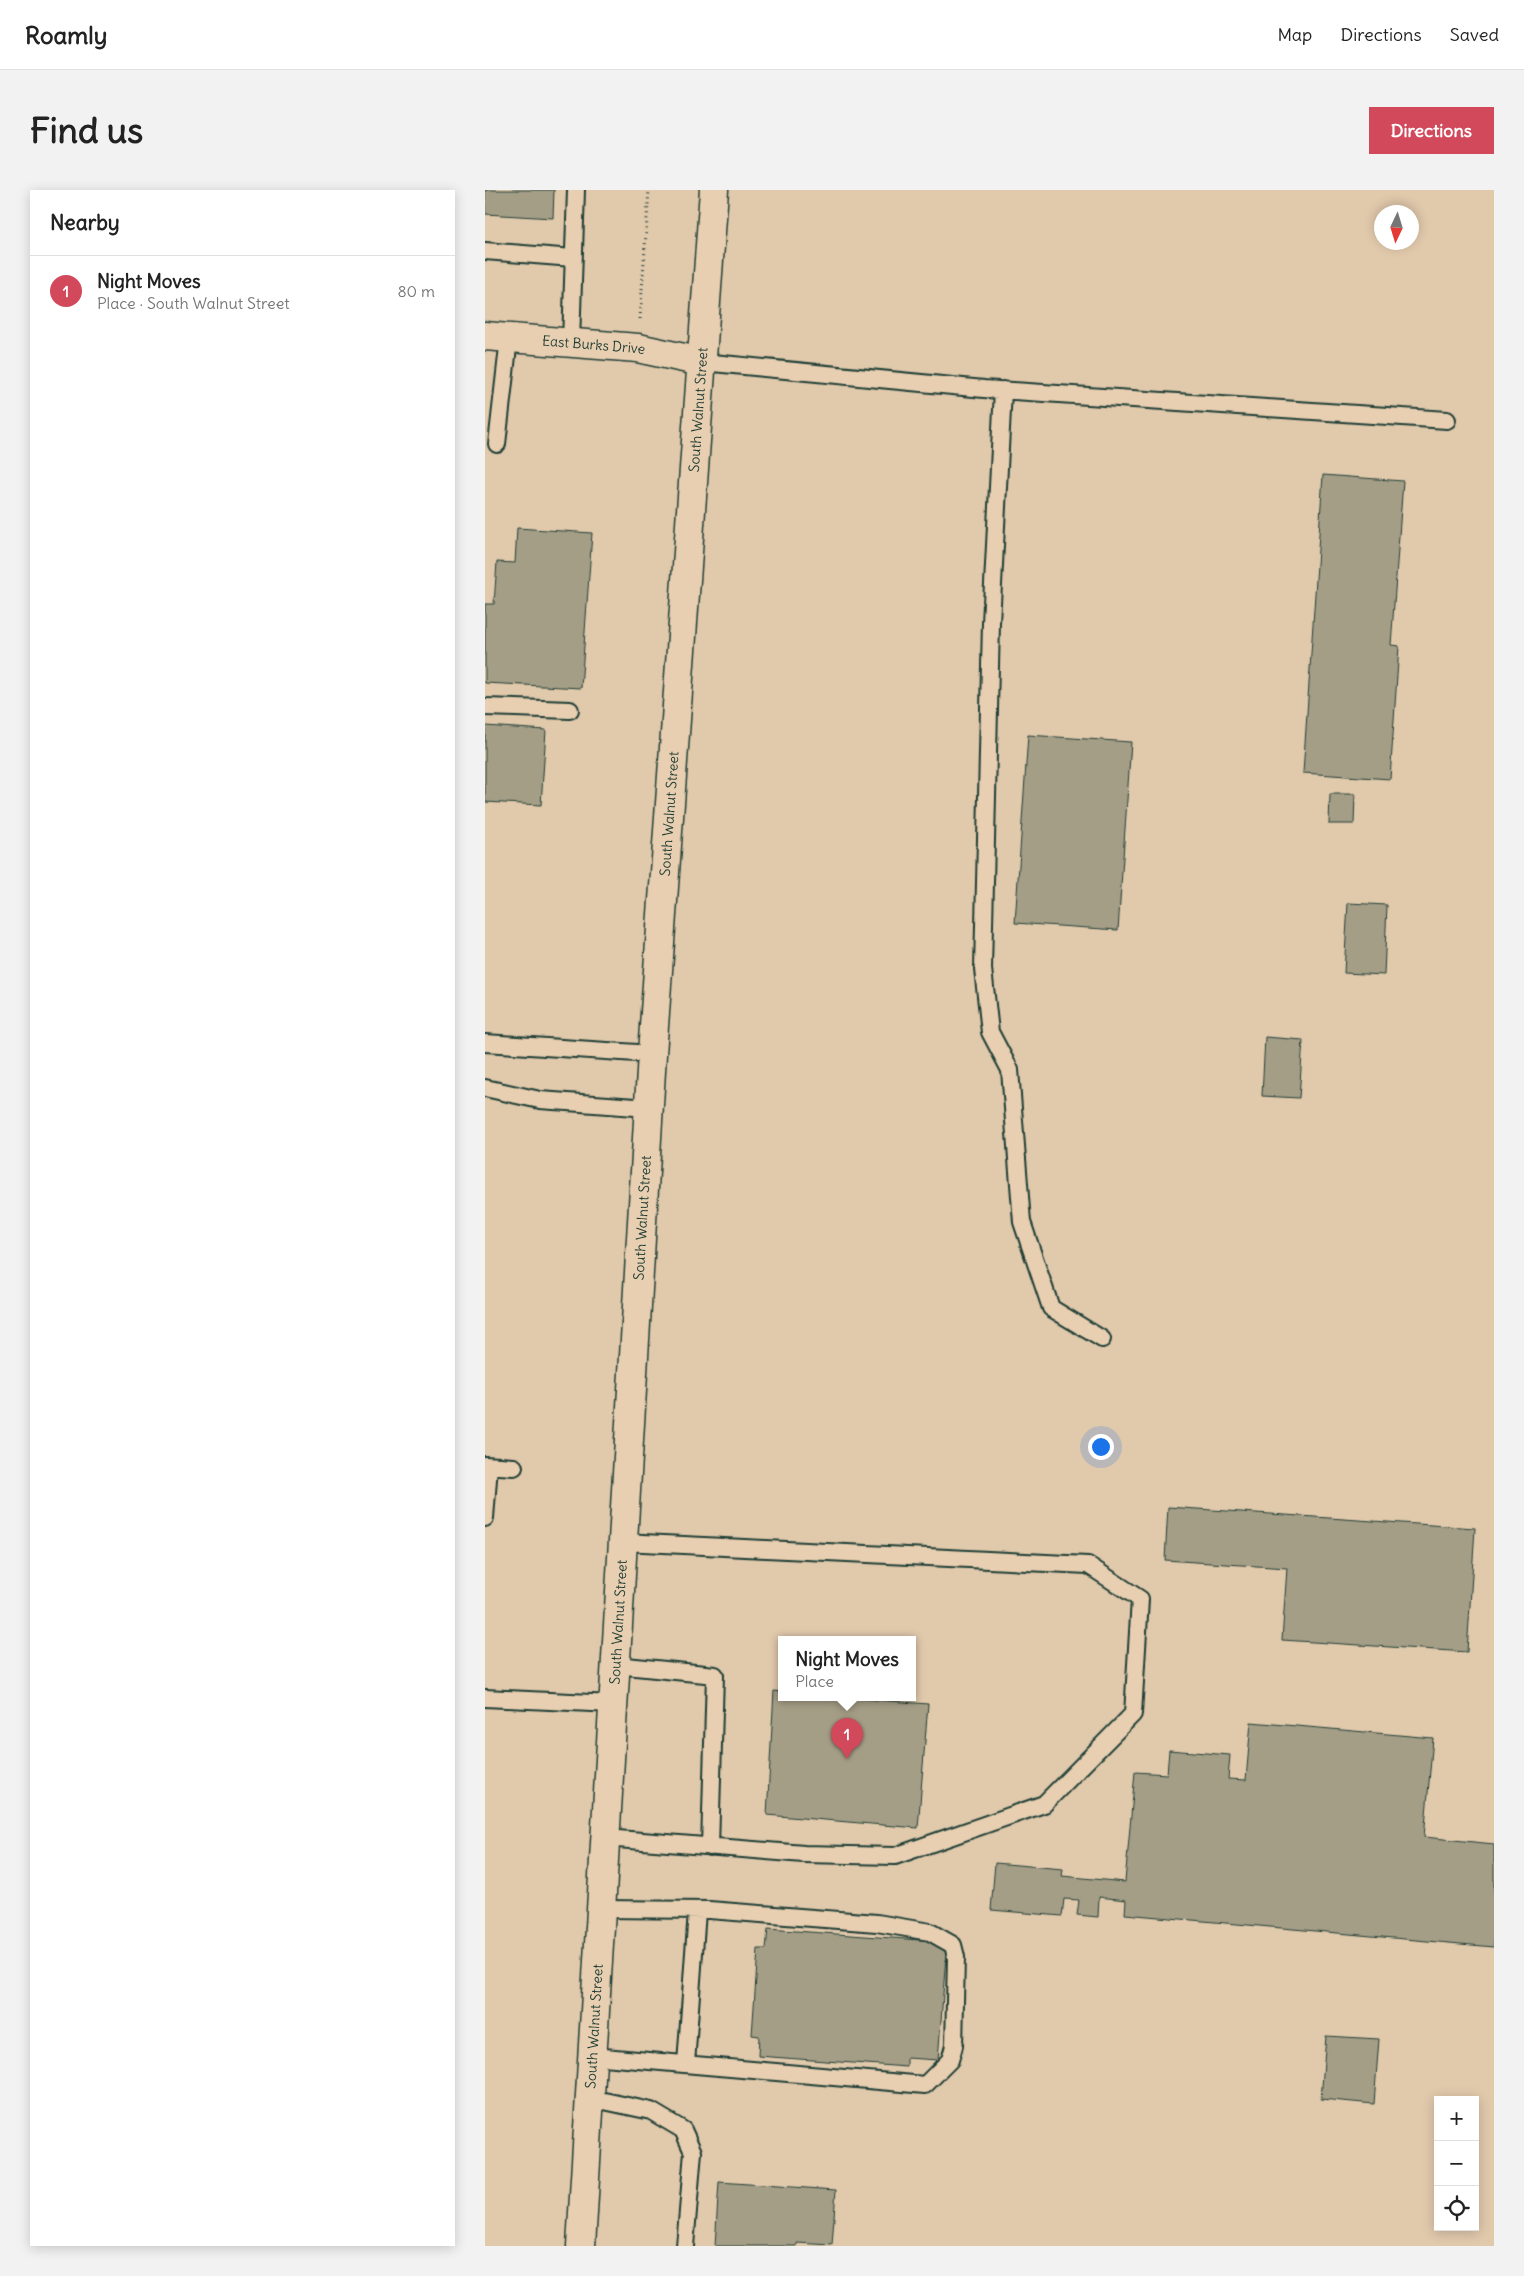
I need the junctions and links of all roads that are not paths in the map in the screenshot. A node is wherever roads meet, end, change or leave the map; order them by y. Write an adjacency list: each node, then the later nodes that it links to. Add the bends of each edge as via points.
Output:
1 (576, 190): 4 (lane)
2 (714, 190): 7 (main road, South Walnut Street)
3 (485, 251): 4 (lane)
4 (573, 258): 6 (lane)
5 (497, 337): 6 (main road, East Burks Drive); 10 (lane)
6 (571, 343): 7 (main road, East Burks Drive, via 638,348)
7 (702, 362): 8 (lane); 14 (main road, South Walnut Street)
8 (1003, 390): 9 (lane); 17 (lane, via 991,623 983,959 990,1032 1010,1070 1022,1222 1051,1308)
9 (1447, 420)
10 (497, 444)
11 (485, 707): 12 (lane)
12 (570, 710)
13 (485, 1043): 14 (lane)
14 (652, 1054): 16 (main road, South Walnut Street)
15 (485, 1088): 16 (lane, via 540,1100)
16 (649, 1108): 21 (main road, South Walnut Street)
17 (1102, 1339)
18 (487, 1465): 19 (lane); 20 (lane)
19 (513, 1467)
20 (485, 1518)
21 (623, 1542): 22 (main road, South Walnut Street); 26 (lane, via 1089,1564 1140,1599 1133,1714 1044,1804 895,1856)
22 (616, 1665): 24 (main road, South Walnut Street); 26 (lane, via 715,1675)
23 (485, 1698): 24 (lane)
24 (613, 1704): 25 (main road, South Walnut Street)
25 (605, 1838): 26 (lane); 27 (main road, South Walnut Street)
26 (710, 1847)
27 (601, 1909): 28 (lane); 29 (main road, South Walnut Street)
28 (697, 1911): 30 (lane); 30 (lane, via 877,1923 930,1932 953,1945 957,1957 954,2046 950,2060 925,2085)
29 (592, 2056): 30 (lane); 31 (main road, South Walnut Street)
30 (687, 2064)
31 (590, 2098): 32 (main road, South Walnut Street); 33 (lane, via 651,2111 683,2130 693,2152)
32 (581, 2246)
33 (685, 2246)

